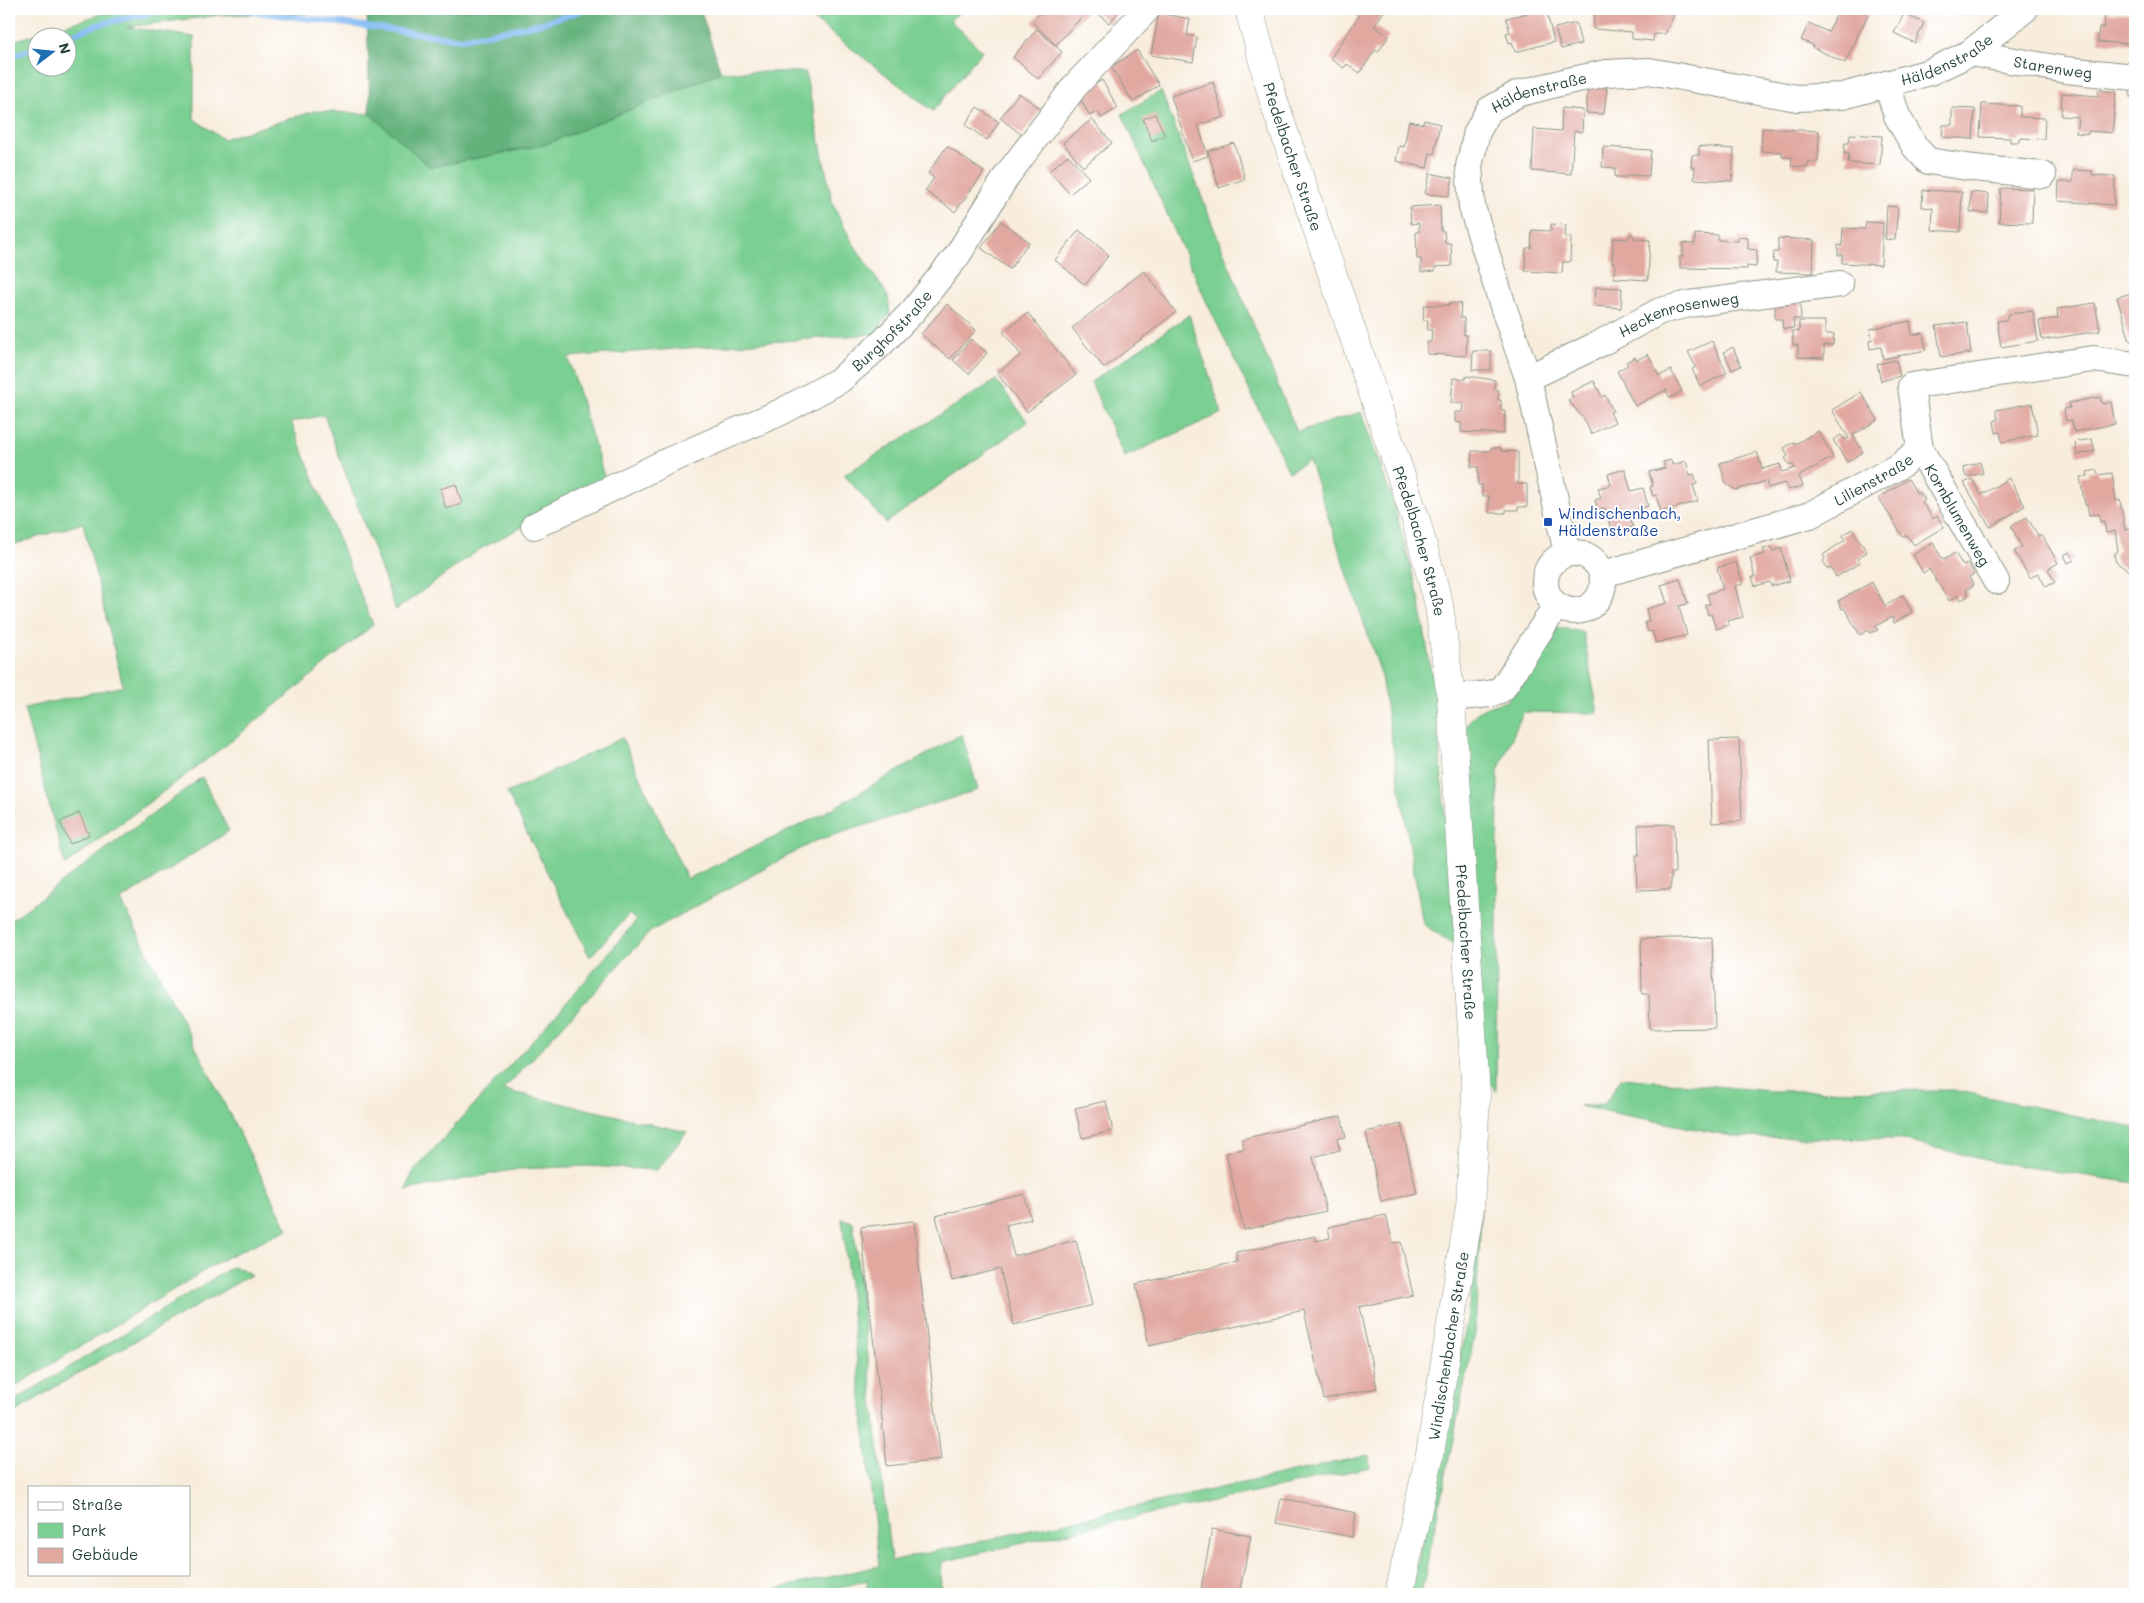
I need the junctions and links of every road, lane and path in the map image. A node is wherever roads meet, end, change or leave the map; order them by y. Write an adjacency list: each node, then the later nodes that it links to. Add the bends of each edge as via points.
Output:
1 (1147, 9): 12 (street, Burghofstraße, via 1075,86 1008,174 957,256 913,311 882,344 840,380 781,412 668,461)
2 (1249, 9): 17 (street, Pfedelbacher Straße, via 1274,102 1415,517 1439,604)
3 (2025, 9): 4 (street, Häldenstraße)
4 (1970, 53): 5 (street, Starenweg, via 2066,70); 6 (street, Häldenstraße, via 1930,72)
5 (2135, 77)
6 (1887, 84): 7 (street, via 1897,116 1915,147 1928,160); 10 (street, Häldenstraße, via 1843,96 1797,98 1649,71 1606,73 1517,94 1489,110 1477,132 1469,166 1472,207)
7 (2043, 175)
8 (1840, 284): 10 (street, Heckenrosenweg, via 1688,304 1660,311)
9 (2135, 365): 11 (street, Lilienstraße, via 2093,359 1911,386)
10 (1528, 378): 13 (street, Häldenstraße)
11 (1920, 449): 14 (street, Lilienstraße, via 1901,465 1810,515); 15 (street, Kornblumenweg)
12 (534, 526)
13 (1567, 553): 14 (street, via 1589,557); 16 (street, via 1549,566 1545,577 1545,588)
14 (1602, 574): 16 (street, via 1604,586 1593,606 1573,612)
15 (1996, 581)
16 (1556, 606): 17 (street, via 1502,689 1490,694)
17 (1451, 698): 18 (street, Pfedelbacher Straße)
18 (1476, 1095): 19 (street, Windischenbacher Straße, via 1470,1207 1430,1454)
19 (1399, 1594)

